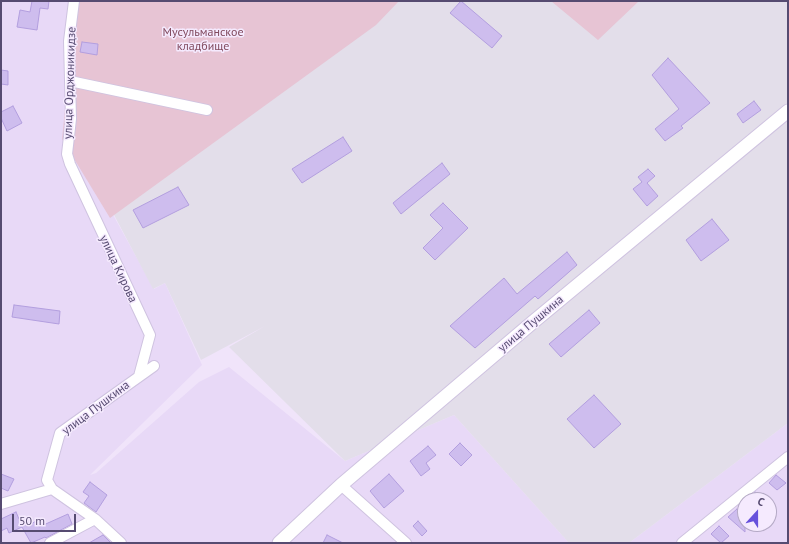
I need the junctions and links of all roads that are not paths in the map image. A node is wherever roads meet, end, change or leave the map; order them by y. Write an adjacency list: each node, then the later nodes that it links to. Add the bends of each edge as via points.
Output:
1 (74, 1): 2 (street, улица Орджоникидзе, via 69,41)
2 (70, 81): 3 (street); 5 (street, улица Орджоникидзе, via 71,119 67,154)
3 (207, 110)
4 (788, 110): 9 (street, улица Пушкина)
5 (70, 164): 7 (street, улица Кирова, via 150,335)
6 (154, 366): 7 (street, улица Пушкина)
7 (139, 376): 10 (street, улица Пушкина, via 60,433 47,480)
8 (788, 457): 17 (street)
9 (341, 485): 15 (street, улица Пушкина); 16 (street)
10 (52, 489): 11 (street); 12 (street)
11 (1, 504)
12 (95, 519): 13 (street); 14 (street)
13 (50, 543)
14 (121, 543)
15 (279, 543)
16 (406, 543)
17 (682, 543)

